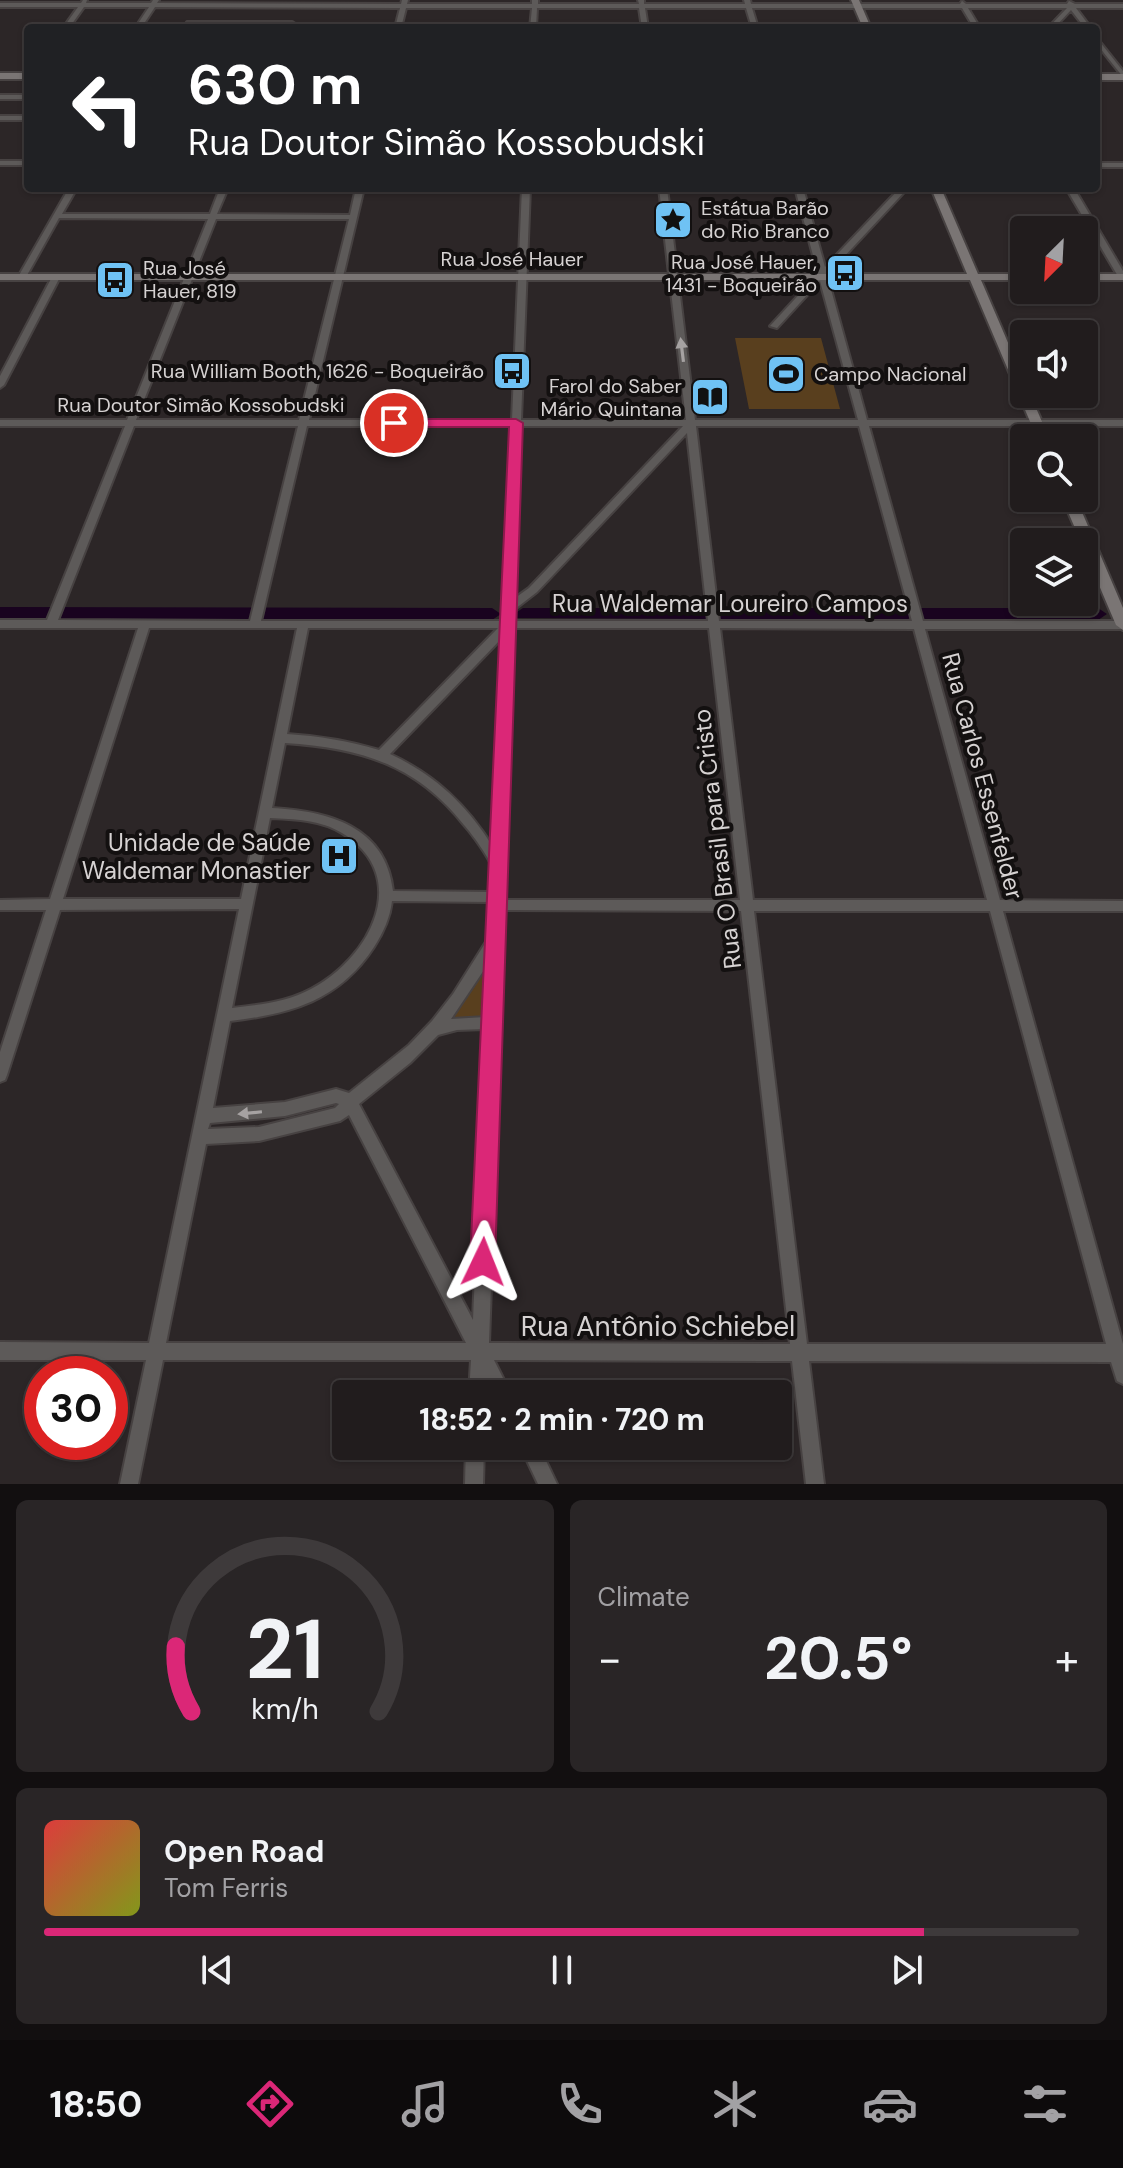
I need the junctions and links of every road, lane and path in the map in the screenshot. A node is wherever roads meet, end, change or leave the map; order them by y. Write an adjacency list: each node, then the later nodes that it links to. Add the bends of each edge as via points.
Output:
1 (1078, 0): 8 (street)
2 (84, 2): 3 (street); 13 (street); 15 (street)
3 (154, 2): 9 (street); 16 (street)
4 (298, 3): 9 (street); 10 (street)
5 (748, 3): 6 (street); 12 (street); 21 (street)
6 (856, 3): 7 (street); 22 (main road)
7 (962, 3): 8 (street); 23 (street)
8 (1070, 3): 14 (street); 24 (street); 25 (street)
9 (197, 4): 17 (street)
10 (404, 4): 11 (street); 18 (street)
11 (535, 4): 12 (street); 19 (street)
12 (642, 4): 20 (street)
13 (0, 5)
14 (1123, 6)
15 (69, 24)
16 (140, 24)
17 (187, 24)
18 (399, 24)
19 (533, 24)
20 (644, 24)
21 (754, 24)
22 (865, 24)
23 (975, 24)
24 (1054, 24)
25 (1085, 24)
26 (1100, 44): 29 (street)
27 (0, 76): 28 (main road)
28 (24, 76)
29 (1123, 76): 30 (main road)
30 (1100, 77)
31 (0, 97): 32 (street)
32 (24, 97)
33 (0, 118): 34 (street)
34 (24, 118)
35 (0, 163): 36 (street)
36 (24, 163)
37 (1100, 165): 38 (street)
38 (1123, 165)
39 (71, 192): 48 (street)
40 (222, 192): 49 (street)
41 (359, 192): 50 (street)
42 (526, 192): 56 (street)
43 (663, 192): 57 (street, Rua O Brasil para Cristo)
44 (800, 192): 58 (street, Rua Carlos Essenfelder)
45 (900, 192): 58 (street)
46 (938, 192): 59 (main road)
47 (1072, 192): 62 (street)
48 (57, 216): 49 (street); 52 (street)
49 (212, 217): 50 (street); 54 (street)
50 (353, 217): 55 (street)
51 (0, 277): 52 (main road, Rua José Hauer)
52 (22, 277): 53 (main road, Rua José Hauer)
53 (56, 277): 54 (main road, Rua José Hauer); 64 (street)
54 (189, 277): 55 (main road, Rua José Hauer); 66 (street)
55 (338, 277): 56 (main road, Rua José Hauer); 67 (street)
56 (522, 277): 57 (main road, Rua José Hauer); 68 (street)
57 (674, 277): 58 (main road, Rua José Hauer); 69 (street, Rua O Brasil para Cristo, one-way to 57)
58 (823, 277): 59 (main road, Rua José Hauer); 63 (street); 70 (street, Rua Carlos Essenfelder)
59 (974, 277): 60 (main road, Rua José Hauer); 71 (main road)
60 (1010, 277)
61 (1098, 277): 62 (main road)
62 (1123, 277)
63 (774, 326)
64 (0, 385)
65 (0, 423): 66 (street, Rua Doutor Simão Kossobudski)
66 (131, 423): 67 (street, Rua Doutor Simão Kossobudski); 75 (street)
67 (303, 423): 68 (street, Rua Doutor Simão Kossobudski); 76 (street)
68 (516, 423): 69 (street, Rua Doutor Simão Kossobudski); 74 (street)
69 (691, 423): 70 (street, Rua Doutor Simão Kossobudski); 74 (street, via 533,590); 77 (street, Rua O Brasil para Cristo)
70 (863, 423): 71 (street, Rua Doutor Simão Kossobudski); 82 (street, Rua Carlos Essenfelder)
71 (1036, 423): 72 (street, Rua Doutor Simão Kossobudski)
72 (1123, 423)
73 (1075, 512): 83 (main road)
74 (509, 608): 81 (street)
75 (54, 617): 78 (street, Rua Waldemar Loureiro Campos); 79 (street, Rua Waldemar Loureiro Campos)
76 (256, 617): 79 (street, Rua Waldemar Loureiro Campos); 80 (street, Rua Waldemar Loureiro Campos)
77 (714, 617): 81 (street, Rua Waldemar Loureiro Campos); 82 (street, Rua Waldemar Loureiro Campos); 93 (street, Rua O Brasil para Cristo)
78 (0, 624)
79 (145, 624): 92 (street)
80 (303, 624): 81 (street, Rua Waldemar Loureiro Campos); 84 (street)
81 (508, 625): 85 (street); 87 (street)
82 (918, 625): 83 (street, Rua Waldemar Loureiro Campos); 94 (street, Rua Carlos Essenfelder)
83 (1123, 625)
84 (280, 738): 85 (street, via 332,741); 86 (street)
85 (383, 754): 87 (street, via 438,787 478,832)
86 (265, 813): 88 (street, via 329,821 361,838 382,865); 90 (street)
87 (498, 865): 89 (street)
88 (388, 896): 89 (street); 97 (street, via 382,921 362,954 325,988 278,1008)
89 (497, 901): 93 (street); 96 (street)
90 (247, 904): 92 (street); 97 (street)
91 (0, 905): 92 (street)
92 (55, 905): 100 (street)
93 (747, 905): 94 (street); 109 (street, Rua O Brasil para Cristo)
94 (995, 905): 95 (street); 110 (street, Rua Carlos Essenfelder)
95 (1123, 906)
96 (495, 938): 98 (street); 99 (street)
97 (224, 1015): 103 (street)
98 (492, 1023): 99 (street); 108 (street)
99 (434, 1030): 101 (street)
100 (0, 1075)
101 (349, 1100): 102 (street, via 336,1096); 104 (street, via 340,1114); 108 (street)
102 (285, 1109): 103 (street, one-way to 103); 104 (street)
103 (204, 1116): 105 (street)
104 (288, 1129): 105 (street)
105 (199, 1137): 107 (street)
106 (0, 1351): 107 (street, Rua Antônio Schiebel)
107 (156, 1351): 108 (street, Rua Antônio Schiebel); 116 (street)
108 (479, 1351): 109 (street, Rua Antônio Schiebel); 112 (street); 113 (street)
109 (800, 1352): 110 (street, Rua Antônio Schiebel); 119 (street, Rua O Brasil para Cristo)
110 (1120, 1353): 111 (street, Rua Carlos Essenfelder)
111 (1123, 1375)
112 (478, 1380)
113 (495, 1380)
114 (475, 1460): 117 (street)
115 (536, 1460): 118 (street)
116 (129, 1484)
117 (474, 1484)
118 (548, 1484)
119 (815, 1484)

